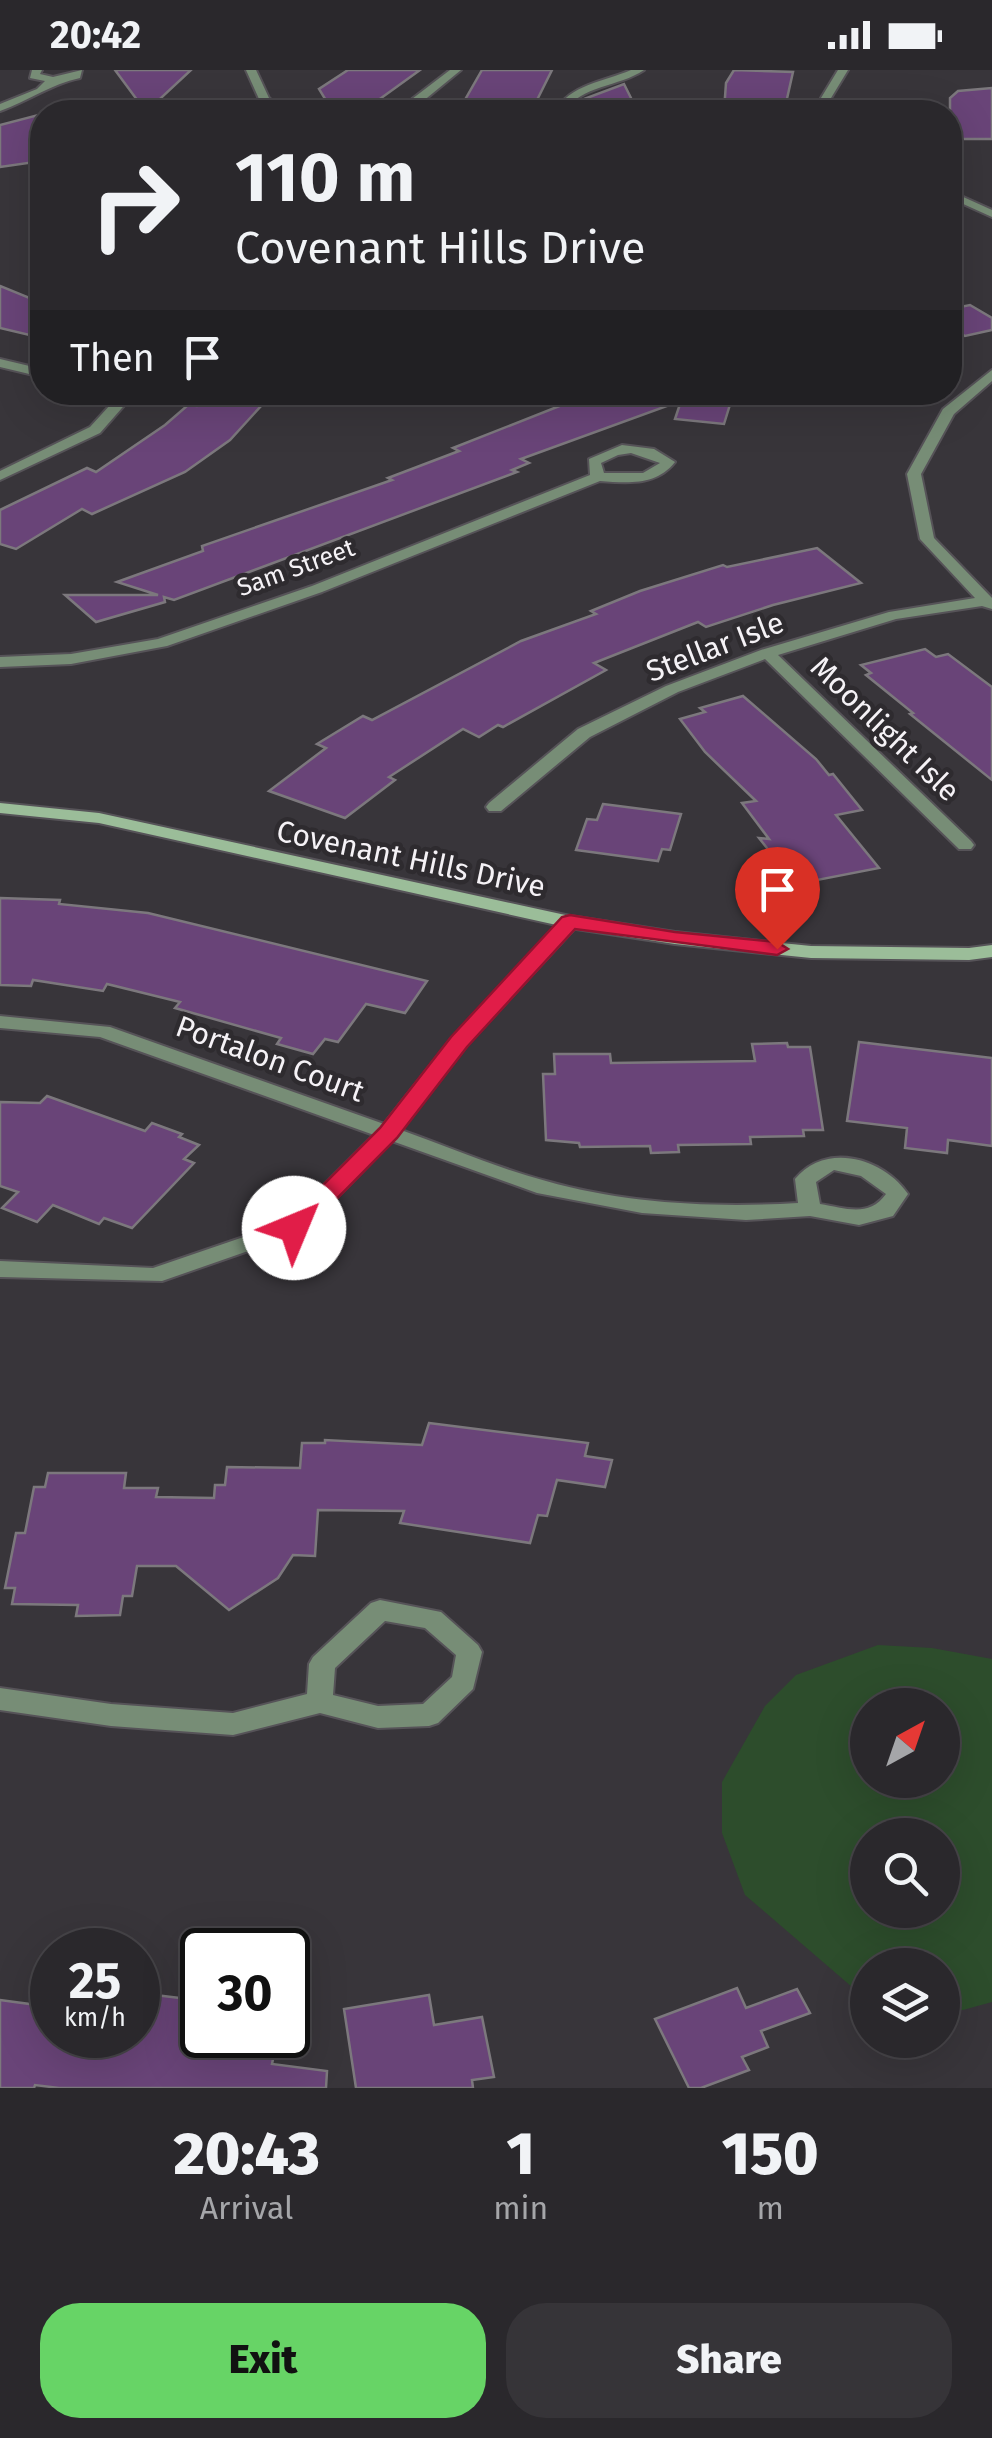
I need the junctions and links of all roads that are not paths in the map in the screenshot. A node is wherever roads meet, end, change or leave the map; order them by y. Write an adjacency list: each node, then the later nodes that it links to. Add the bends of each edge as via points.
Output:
1 (37, 70): 7 (street, via 34,76)
2 (77, 70): 7 (street, via 76,76)
3 (250, 70): 8 (street)
4 (456, 70): 9 (street)
5 (639, 70): 10 (street)
6 (843, 70): 11 (street)
7 (53, 80): 12 (street)
8 (265, 100)
9 (416, 100)
10 (568, 100)
11 (826, 100)
12 (0, 108)
13 (962, 200): 14 (street)
14 (992, 214)
15 (0, 364): 16 (street)
16 (30, 370)
17 (992, 374): 18 (street)
18 (962, 400)
19 (118, 405): 21 (street, via 95,430)
20 (956, 405): 23 (street, via 914,474 927,539)
21 (0, 476)
22 (598, 477): 25 (street, Sam Street, via 161,643 71,660)
23 (988, 604): 24 (street, Stellar Isle, via 894,615)
24 (767, 653): 27 (street, Stellar Isle, via 584,733); 28 (street, Moonlight Isle)
25 (0, 662)
26 (0, 808): 29 (street, Covenant Hills Drive, via 99,818)
27 (495, 808)
28 (966, 845)
29 (570, 922): 30 (street, Covenant Hills Drive, via 811,952); 32 (street, via 459,1042)
30 (992, 951)
31 (0, 1022): 32 (street, Portalon Court, via 103,1031)
32 (388, 1133): 33 (street, Portalon Court, via 544,1188 642,1206); 34 (street, via 294,1228 154,1276)
33 (810, 1209)
34 (0, 1269)
35 (0, 1699): 36 (street, via 233,1724)
36 (320, 1702): 36 (street, via 322,1664 380,1610 432,1619 469,1652 464,1682 429,1715 378,1717)

